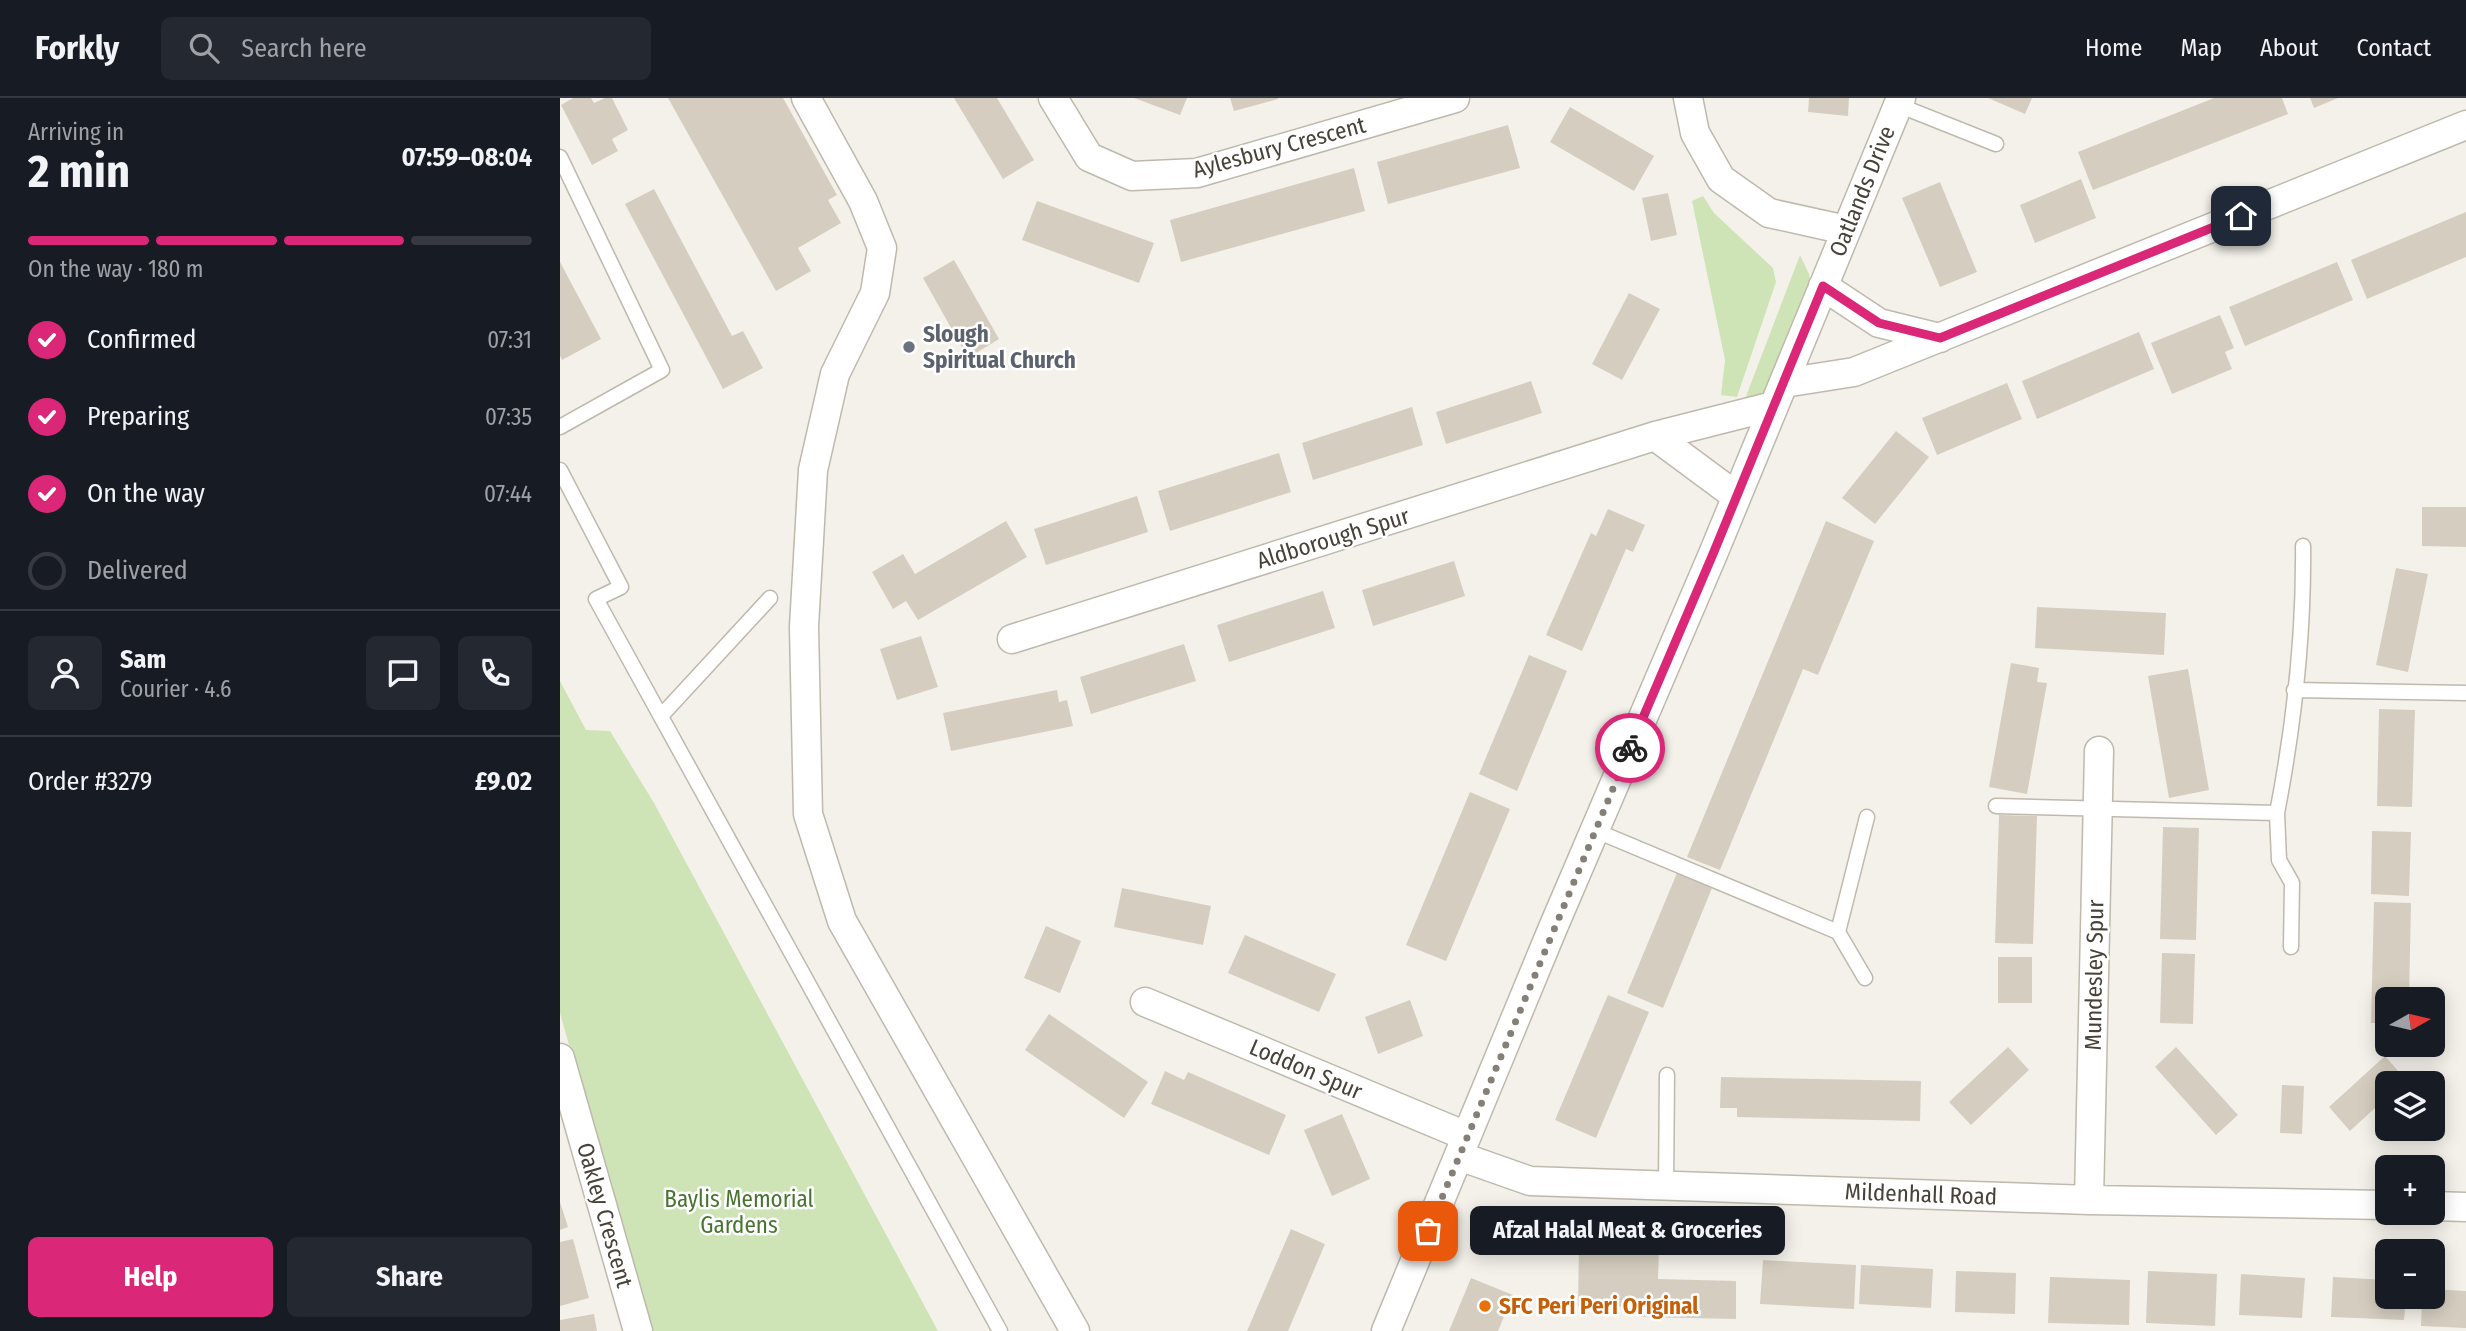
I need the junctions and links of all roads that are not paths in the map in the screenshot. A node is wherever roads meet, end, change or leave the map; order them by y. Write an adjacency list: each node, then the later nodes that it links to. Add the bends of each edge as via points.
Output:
1 (806, 98): 44 (street, via 863,201 882,248 875,293 835,374 813,470 804,627 808,814 842,921)
2 (1053, 98): 3 (street, Aylesbury Crescent, via 1089,157 1132,176 1197,173)
3 (1455, 98)
4 (1688, 98): 9 (street, via 1695,133 1720,179 1769,213)
5 (1900, 102): 7 (lane); 9 (street, Oatlands Drive)
6 (2466, 125): 11 (street, Aldborough Spur)
7 (1996, 144)
8 (560, 157): 13 (lane, via 662,370)
9 (1846, 230): 10 (street, Oatlands Drive)
10 (1823, 286): 11 (street, via 1879,323); 12 (street, Oatlands Drive)
11 (1940, 338): 12 (street, Aldborough Spur, via 1854,372)
12 (1778, 395): 14 (street, Aldborough Spur); 16 (street, Oatlands Drive)
13 (560, 427)
14 (1655, 436): 16 (street); 19 (street, Aldborough Spur)
15 (560, 470): 22 (lane, via 621,587 596,599)
16 (1736, 496): 28 (street, Oatlands Drive)
17 (2303, 546): 20 (lane, via 2304,603)
18 (770, 598): 22 (lane)
19 (1012, 639)
20 (2294, 690): 21 (lane); 26 (lane)
21 (2466, 693)
22 (661, 716): 43 (lane)
23 (2099, 751): 25 (street, Mundesley Spur)
24 (1996, 806): 25 (lane)
25 (2097, 808): 26 (lane); 38 (street, Mundesley Spur)
26 (2277, 813): 30 (lane, via 2279,860 2292,883)
27 (1867, 817): 29 (lane)
28 (1594, 830): 29 (lane); 35 (street, Oatlands Drive)
29 (1838, 932): 31 (lane)
30 (2291, 947)
31 (1865, 978)
32 (1145, 1002): 35 (street, Loddon Spur)
33 (560, 1058): 42 (street, Oakley Crescent)
34 (1667, 1075): 36 (lane)
35 (1463, 1146): 36 (street, Mildenhall Road, via 1530,1181); 45 (street, Oatlands Drive)
36 (1666, 1186): 38 (street, Mildenhall Road)
37 (2466, 1195): 41 (street)
38 (2089, 1200): 39 (street, Mildenhall Road)
39 (2375, 1205)
40 (2445, 1206): 41 (street)
41 (2466, 1207)
42 (638, 1331)
43 (1000, 1331)
44 (1075, 1331)
45 (1386, 1331)

